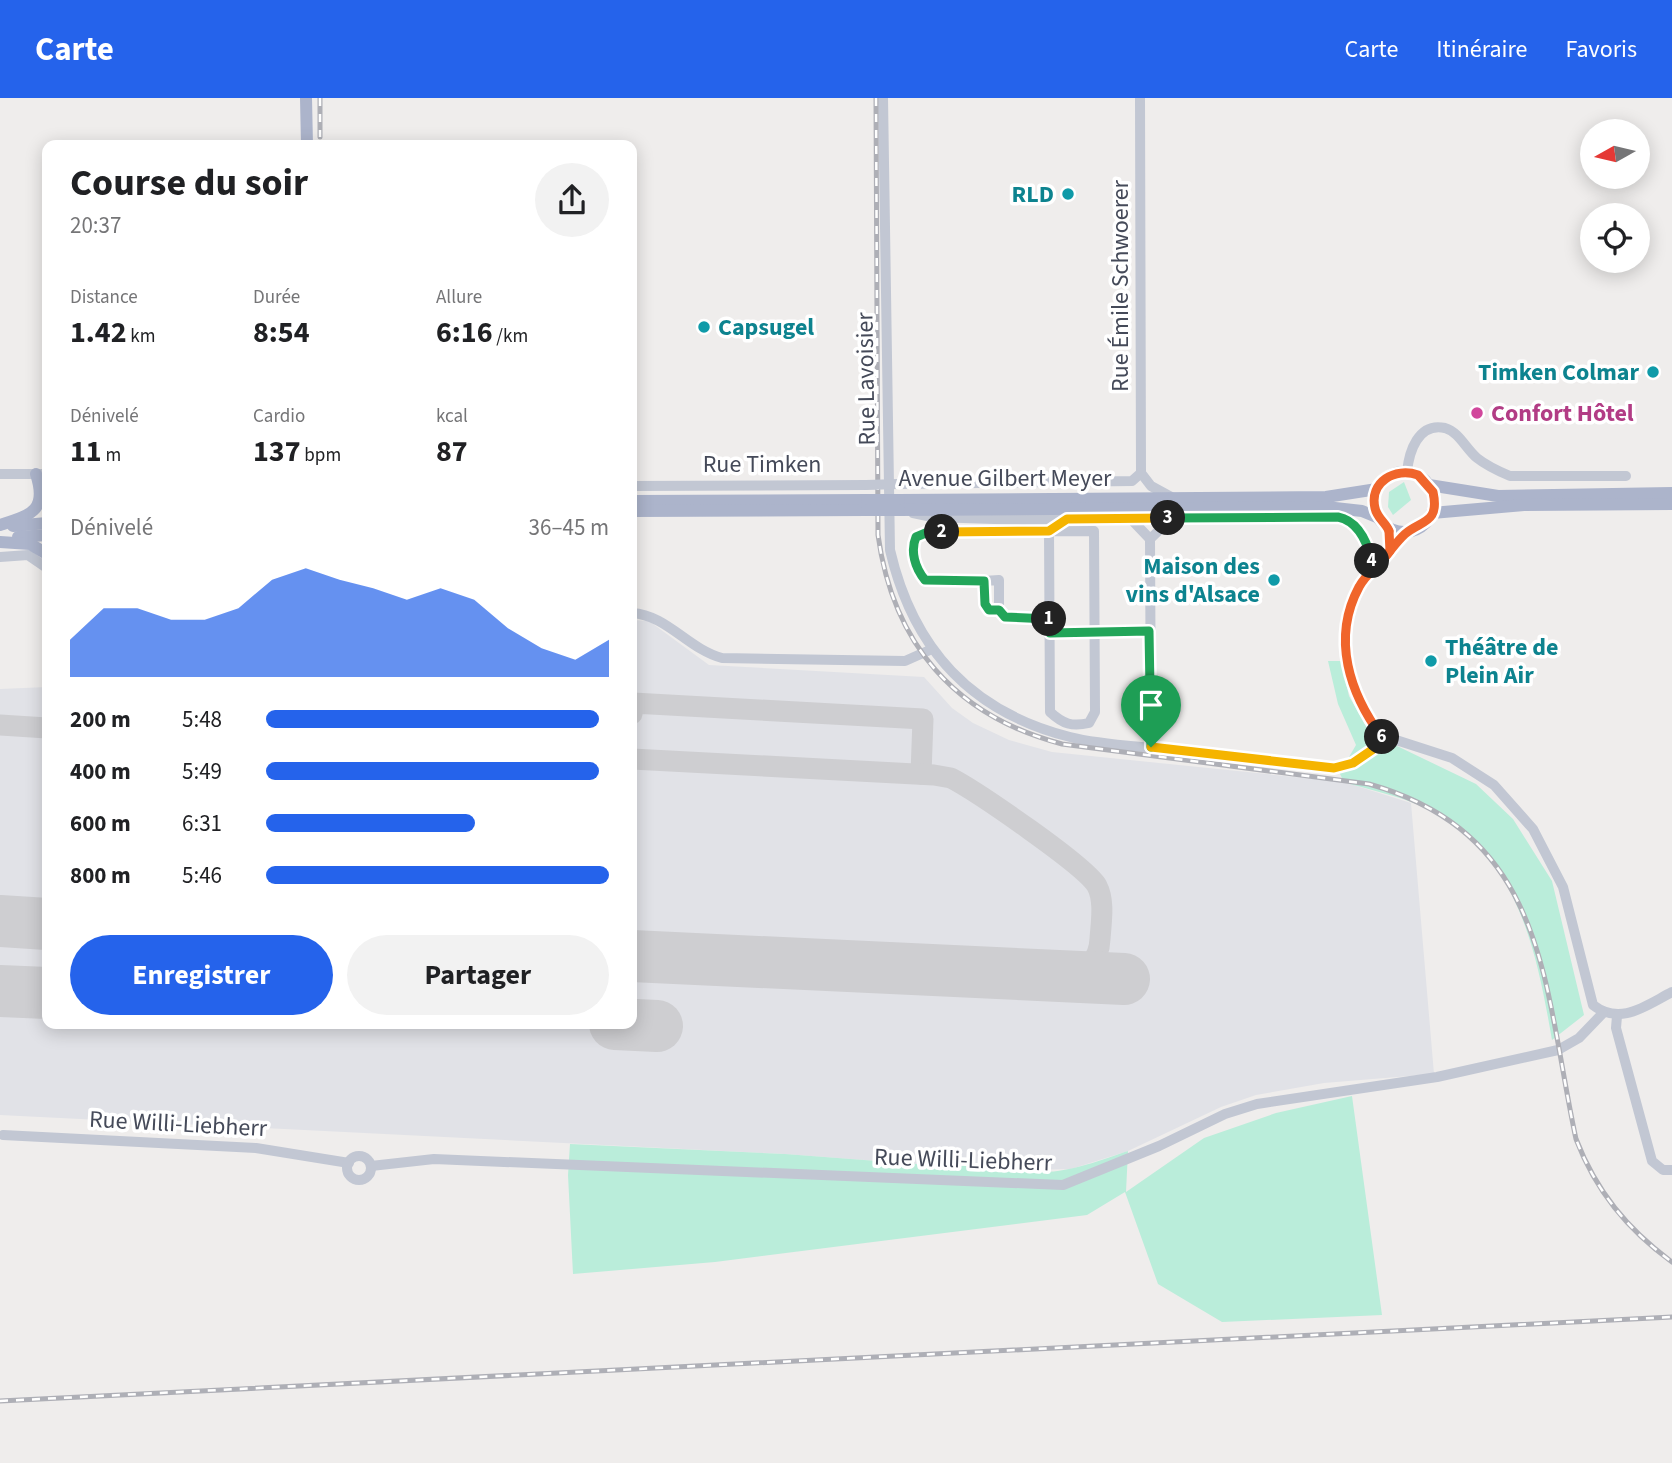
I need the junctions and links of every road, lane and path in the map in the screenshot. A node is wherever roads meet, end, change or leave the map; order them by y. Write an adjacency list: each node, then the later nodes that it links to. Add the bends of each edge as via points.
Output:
1 (306, 98): 4 (main road)
2 (883, 98): 46 (street, Rue Lavoisier, via 890,550 903,599)
3 (1140, 98): 6 (street, Rue Émile Schwoerer)
4 (307, 140)
5 (1407, 472): 9 (street, via 1416,438 1445,428 1492,469 1510,476); 10 (main road); 12 (main road, Avenue Gilbert Meyer, via 1389,476)
6 (1141, 473): 11 (street, Rue Timken, bridge, via 1132,481); 14 (street)
7 (0, 474): 8 (street)
8 (41, 474): 27 (main road, via 40,502 35,510)
9 (1626, 476)
10 (1430, 485): 13 (main road, via 1498,496); 20 (main road)
11 (637, 486)
12 (1377, 489): 14 (main road, Avenue Gilbert Meyer, via 1326,497); 23 (main road, via 1374,504)
13 (1672, 493)
14 (1173, 498): 18 (main road, Avenue Gilbert Meyer)
15 (637, 501): 17 (main road, Avenue Gilbert Meyer)
16 (1672, 504): 20 (main road, via 1524,505)
17 (867, 505): 18 (main road, Avenue Gilbert Meyer, bridge); 19 (main road, Avenue Gilbert Meyer)
18 (899, 505): 23 (main road, Avenue Gilbert Meyer, via 1326,507); 25 (street, Avenue Gilbert Meyer, via 932,517)
19 (637, 512)
20 (1432, 513): 30 (main road, via 1422,526)
21 (1173, 517): 22 (street, Avenue Gilbert Meyer); 32 (street); 38 (street, Avenue Gilbert Meyer, via 1350,519 1361,533)
22 (1129, 518): 24 (street, Avenue Gilbert Meyer); 32 (street)
23 (1379, 518): 28 (main road, Avenue Gilbert Meyer)
24 (1067, 519): 25 (street, Avenue Gilbert Meyer); 29 (street)
25 (1022, 520): 29 (street)
26 (42, 523): 27 (main road)
27 (0, 526)
28 (1389, 527): 30 (main road); 35 (street)
29 (1049, 531): 39 (street, via 928,532 916,537 912,546 918,572 925,580); 42 (street); 44 (street, via 1094,531)
30 (1408, 531): 35 (street)
31 (42, 536): 33 (main road)
32 (1150, 539): 43 (street)
33 (0, 540): 34 (main road, via 30,544)
34 (42, 551)
35 (1390, 551): 38 (street)
36 (0, 557): 37 (street, via 28,555)
37 (42, 565)
38 (1374, 568): 47 (street, via 1354,598 1346,653 1354,693)
39 (984, 581): 40 (street, via 985,604 989,610); 40 (street, via 999,580)
40 (999, 610): 42 (street, via 1005,617)
41 (637, 615): 46 (street, via 655,617 699,649 722,658 905,661)
42 (1049, 617): 45 (street)
43 (1149, 631): 44 (street); 48 (street)
44 (1094, 632): 45 (street); 45 (street, via 1095,712 1089,723 1075,726 1050,712)
45 (1050, 633)
46 (932, 649): 48 (street, Rue Lavoisier, via 981,698 1015,719 1072,737)
47 (1385, 741): 48 (street, Rue Lavoisier, via 1353,763 1334,768); 50 (street, via 1402,739 1452,758 1494,785 1518,809 1563,887 1588,990 1593,1005)
48 (1151, 747)
49 (1672, 992): 51 (street)
50 (1603, 1013): 51 (street); 54 (street, Rue Willi-Liebherr, via 1580,1038 1558,1050 1437,1077 1257,1104 1063,1185 434,1159)
51 (1617, 1017): 55 (street, via 1616,1028 1652,1161 1663,1170)
52 (3, 1135): 53 (street, Rue Willi-Liebherr, via 256,1148)
53 (349, 1163): 54 (street, Rue Willi-Liebherr, via 363,1157); 54 (street, Rue Willi-Liebherr, via 349,1174 358,1180 368,1176)
54 (371, 1166)
55 (1672, 1170)

